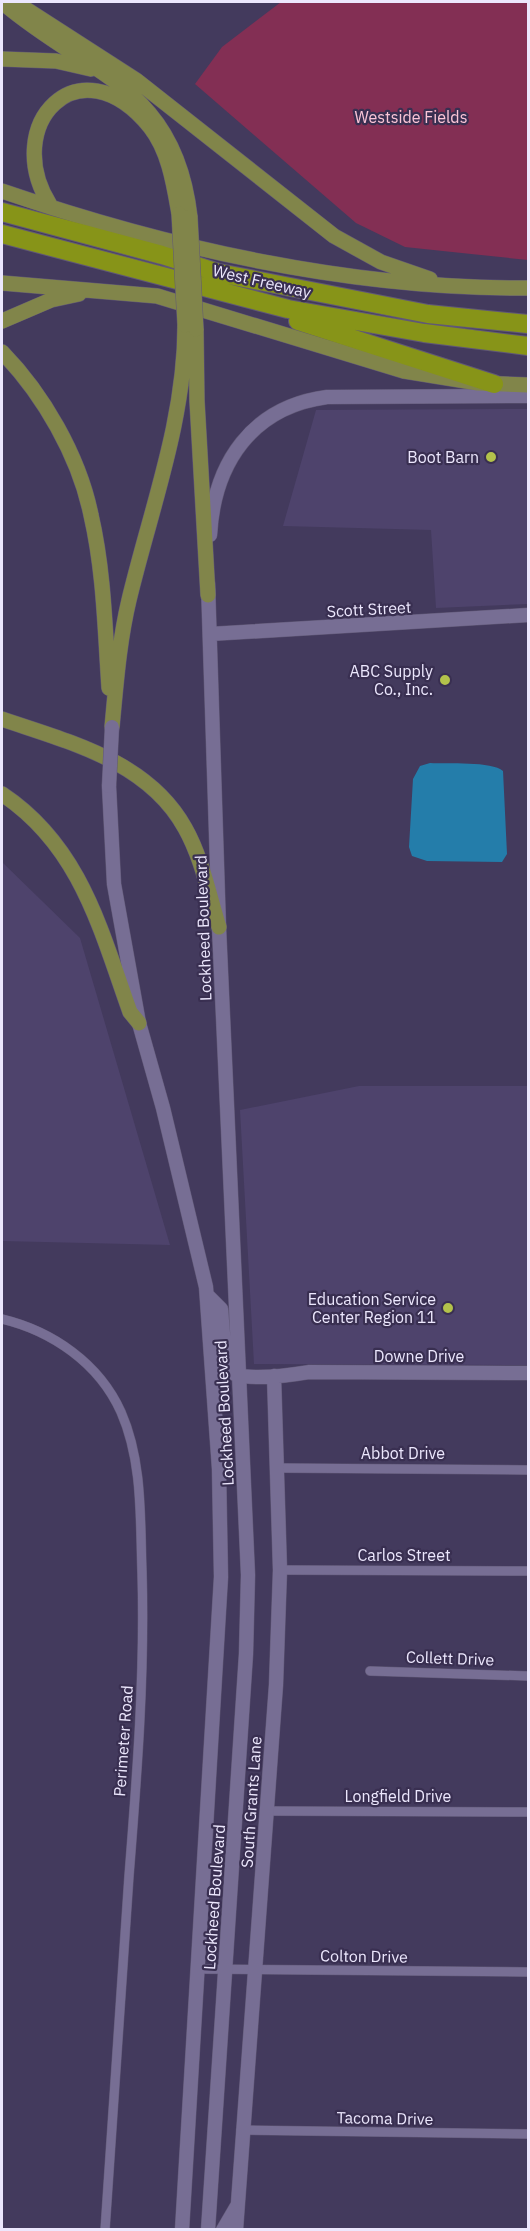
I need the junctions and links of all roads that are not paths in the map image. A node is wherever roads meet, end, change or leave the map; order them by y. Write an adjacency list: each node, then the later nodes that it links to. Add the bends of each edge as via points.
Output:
1 (2, 2): 4 (main road, via 59,45)
2 (15, 2): 11 (main road, via 136,80 334,236 381,262)
3 (2, 59): 4 (main road, via 56,61)
4 (105, 73): 8 (main road, via 134,94 170,144 181,168)
5 (2, 191): 6 (main road, West Freeway)
6 (54, 210): 8 (main road, via 26,176 20,154 23,136 35,110 63,91 82,89 115,99 150,128 173,179); 11 (main road, West Freeway, via 227,255)
7 (2, 212): 16 (highway, West Freeway, via 219,273 428,314)
8 (184, 216): 17 (main road, bridge)
9 (2, 234): 14 (highway, West Freeway)
10 (2, 283): 13 (main road)
11 (462, 288): 12 (main road, West Freeway)
12 (528, 288)
13 (96, 291): 15 (main road, via 51,300); 20 (main road, via 164,298 404,371)
14 (265, 303): 18 (highway, West Freeway, via 380,326); 20 (highway, via 280,315)
15 (2, 321)
16 (528, 324)
17 (190, 327): 23 (main road); 27 (main road, via 181,396 129,601)
18 (528, 346)
19 (2, 352): 27 (main road, via 24,377 63,440 92,514 101,575)
20 (494, 384): 21 (main road)
21 (528, 385)
22 (528, 396): 23 (main road, Lockheed Boulevard, via 327,397 302,403 267,420 240,444 219,479 212,509)
23 (208, 595): 25 (main road, Lockheed Boulevard)
24 (528, 615): 25 (main road, Scott Street)
25 (210, 634): 29 (main road, Lockheed Boulevard)
26 (2, 719): 29 (main road, via 92,750 119,763 151,787 184,827)
27 (112, 727): 30 (main road, Lockheed Boulevard, bridge, via 108,786 114,884)
28 (2, 794): 30 (main road, via 39,823 75,871 130,1012)
29 (219, 927): 33 (main road, Lockheed Boulevard)
30 (139, 1023): 31 (main road, Lockheed Boulevard)
31 (207, 1295): 36 (main road, via 221,1309 226,1369); 47 (main road, Lockheed Boulevard, via 219,1469 221,1577)
32 (2, 1318): 53 (street, Perimeter Road, via 52,1337 92,1371 121,1412 137,1467 143,1664)
33 (238, 1359): 34 (main road, Downe Drive, via 254,1367); 36 (main road, Lockheed Boulevard)
34 (309, 1372): 35 (main road, Downe Drive); 37 (main road, Downe Drive)
35 (528, 1373)
36 (239, 1376): 37 (main road, Downe Drive); 48 (main road, Lockheed Boulevard, via 248,1575)
37 (274, 1376): 38 (main road, South Grants Lane)
38 (278, 1468): 39 (street, Abbot Drive); 40 (main road, South Grants Lane)
39 (528, 1470)
40 (280, 1570): 41 (street, Carlos Street); 44 (main road, South Grants Lane)
41 (528, 1571)
42 (370, 1671): 43 (street, Collett Drive)
43 (528, 1676)
44 (267, 1811): 45 (street, Longfield Drive); 46 (main road, South Grants Lane)
45 (528, 1812)
46 (256, 1969): 48 (street, Colton Drive); 49 (street, Colton Drive); 50 (main road, South Grants Lane)
47 (198, 1970): 48 (street, Colton Drive); 54 (main road, Lockheed Boulevard)
48 (226, 1970): 55 (main road, Lockheed Boulevard)
49 (528, 1972)
50 (241, 2130): 51 (street, Tacoma Drive); 52 (main road, South Grants Lane)
51 (528, 2134)
52 (238, 2205): 56 (main road); 57 (main road, South Grants Lane)
53 (105, 2229)
54 (182, 2229)
55 (208, 2229)
56 (223, 2229)
57 (236, 2229)

